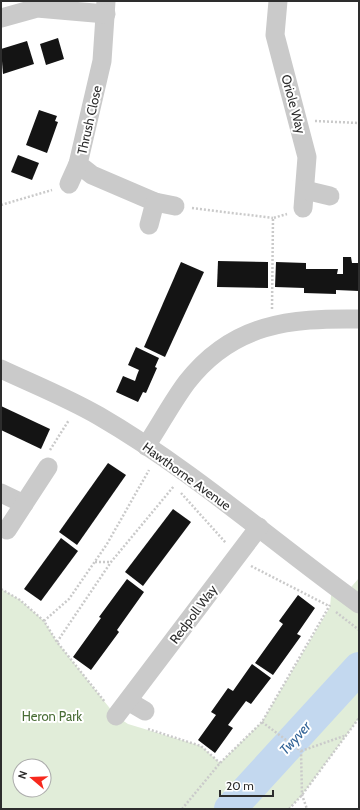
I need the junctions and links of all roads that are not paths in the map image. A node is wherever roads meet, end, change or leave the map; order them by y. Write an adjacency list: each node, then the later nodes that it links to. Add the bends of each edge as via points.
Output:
1 (278, 1): 6 (street, Oriole Way, via 275,34 307,157 304,199)
2 (106, 8): 3 (street, Thrush Close, via 37,8); 4 (street, Thrush Close, via 102,61)
3 (1, 18)
4 (78, 164): 5 (street); 7 (street, Thrush Close, via 92,175)
5 (69, 184)
6 (330, 196)
7 (155, 202): 8 (street, Thrush Close); 9 (street)
8 (175, 206)
9 (149, 225)
10 (359, 319): 12 (street, via 320,318 292,321 230,342 205,362 187,382)
11 (1, 369): 12 (street, Hawthorne Avenue, via 98,416)
12 (146, 446): 16 (street, Hawthorne Avenue)
13 (48, 460): 15 (street)
14 (1, 493): 15 (street)
15 (24, 504): 17 (street)
16 (259, 527): 18 (street, Hawthorne Avenue); 19 (street, Redpoll Way)
17 (7, 530)
18 (359, 604)
19 (128, 701): 20 (street, Redpoll Way); 21 (street)
20 (116, 716)
21 (144, 719)

